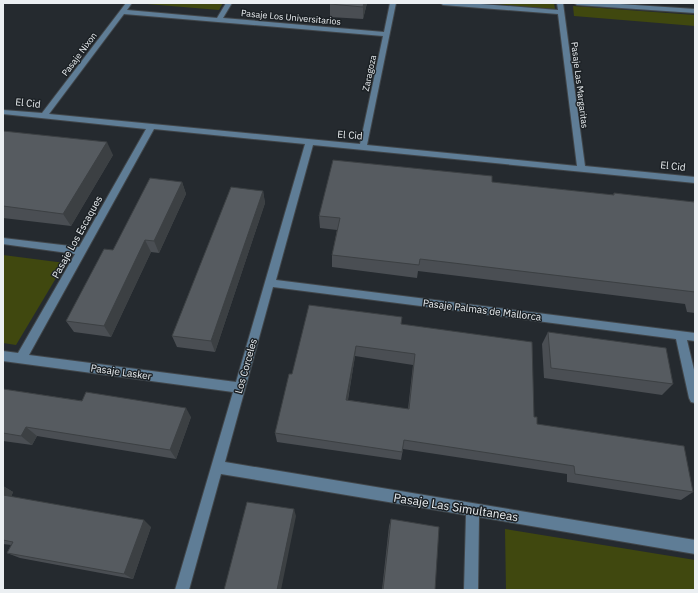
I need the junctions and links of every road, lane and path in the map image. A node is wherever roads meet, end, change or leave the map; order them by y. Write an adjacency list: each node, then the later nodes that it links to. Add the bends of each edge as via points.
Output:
1 (129, 3): 8 (street, Pasaje Nixon)
2 (229, 3): 10 (street)
3 (393, 3): 11 (street, Zaragoza)
4 (443, 3): 9 (street)
5 (560, 3): 9 (street, Pasaje Las Margaritas)
6 (577, 3): 7 (street)
7 (695, 11)
8 (122, 12): 10 (street, Pasaje Los Universitarios); 13 (street, Pasaje Nixon)
9 (562, 12): 17 (street, Pasaje Las Margaritas)
10 (219, 20): 11 (street, Pasaje Los Universitarios)
11 (387, 34): 16 (street, Zaragoza)
12 (3, 112): 13 (street, El Cid)
13 (44, 116): 14 (street, El Cid)
14 (151, 127): 15 (street, El Cid); 20 (street, Pasaje Los Escaques)
15 (310, 142): 16 (street, El Cid); 21 (street, Los Corceles)
16 (363, 147): 17 (street, El Cid)
17 (581, 168): 18 (street, El Cid)
18 (695, 180)
19 (3, 241): 20 (street)
20 (82, 251): 25 (street, Pasaje Los Escaques)
21 (270, 283): 22 (street, Pasaje Palmas de Mallorca); 26 (street, Los Corceles)
22 (681, 336): 23 (street, Pasaje Palmas de Mallorca); 27 (street)
23 (695, 338)
24 (3, 356): 25 (street, Pasaje Lasker)
25 (21, 358): 26 (street, Pasaje Lasker)
26 (240, 388): 28 (street, Los Corceles)
27 (695, 398)
28 (217, 467): 29 (street, Pasaje Las Simultaneas); 31 (street, Los Corceles)
29 (473, 510): 30 (street, Pasaje Las Simultaneas); 32 (street)
30 (695, 546)
31 (182, 590)
32 (471, 590)

